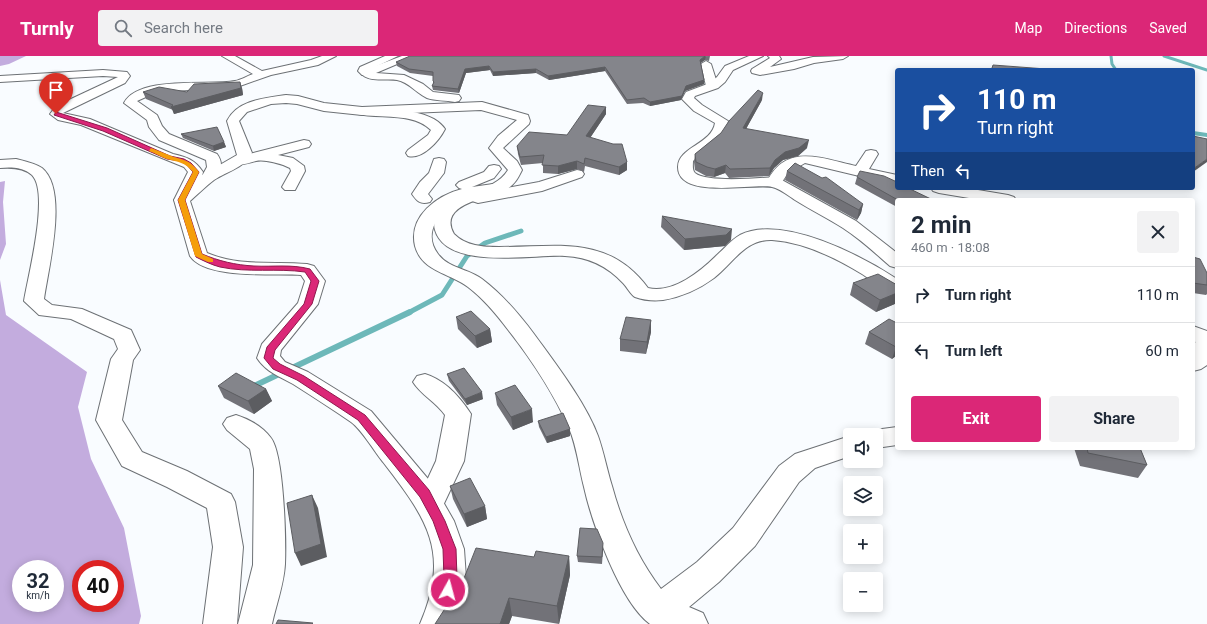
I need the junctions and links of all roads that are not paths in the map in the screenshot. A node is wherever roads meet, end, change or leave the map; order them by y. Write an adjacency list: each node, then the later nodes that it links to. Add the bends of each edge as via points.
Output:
1 (228, 56): 10 (street)
2 (393, 56): 9 (street, via 364,69)
3 (411, 56): 9 (street)
4 (773, 56): 5 (street, via 776,59 756,71)
5 (843, 56)
6 (326, 57): 10 (street)
7 (759, 57): 12 (street, via 729,68 720,81)
8 (706, 64): 12 (street)
9 (366, 73): 14 (street, via 406,79 430,95 481,99 510,109)
10 (262, 75): 24 (street, via 237,84 155,89 132,99 130,103 153,118 164,137 212,157 215,168)
11 (0, 79): 31 (street, via 123,74 125,76 121,81 56,114 105,129 169,158 189,164 196,172)
12 (712, 86): 27 (street, via 690,94 688,99 698,108 722,121 722,126 718,134 686,160 685,168 688,175 699,181 723,184)
13 (362, 111): 14 (street, via 482,106); 16 (street, via 414,117 435,125 438,129 434,137); 19 (street, via 286,99 243,109 233,121 245,153)
14 (524, 118): 25 (street, via 496,148 515,170 509,181)
15 (304, 144): 18 (street)
16 (413, 153)
17 (871, 154): 22 (street)
18 (257, 156): 19 (street); 28 (street, via 288,161 297,166 298,170)
19 (239, 161): 24 (street)
20 (439, 162): 33 (street, via 439,172 420,194)
21 (0, 164): 46 (street, via 10,162 29,167 40,174 44,182 48,203 34,301 46,311 74,313 101,324 122,335 129,350 122,359 109,420 132,459 221,502 228,547)
22 (860, 171): 26 (street); 27 (street, via 805,159 797,160 777,175)
23 (577, 174): 32 (street, via 542,186)
24 (209, 176): 31 (street)
25 (494, 179): 32 (street); 33 (street)
26 (895, 180)
27 (775, 182): 34 (street, via 850,225)
28 (290, 187)
29 (956, 190): 30 (street)
30 (998, 198)
31 (182, 200): 44 (street, via 199,256 220,265 307,270 315,281 308,304 270,349 268,358 277,367 300,378 362,417)
32 (461, 200): 35 (street, via 444,215 441,226 444,236 461,246 478,251 566,251 595,255 613,265 641,292 648,295 671,293 688,285 712,270 742,242 754,236 769,235 787,237 830,250)
33 (426, 210): 45 (street, via 422,237 425,249 438,266 472,281 488,294 531,344 559,388 582,429 599,493 624,557 639,586)
34 (895, 260)
35 (895, 287)
36 (1195, 335): 37 (street)
37 (1207, 339): 38 (street, via 1204,356)
38 (1195, 363)
39 (425, 382): 44 (street, via 448,400 458,414 450,461)
40 (236, 424): 47 (street, via 262,445 268,469 269,565)
41 (895, 436): 42 (street)
42 (883, 437)
43 (843, 448): 45 (street, via 805,461 789,474 744,538 708,572)
44 (430, 504): 48 (street, via 449,549 450,578 442,614)
45 (659, 611): 49 (street)
46 (220, 624)
47 (255, 624)
48 (437, 624)
49 (691, 624)

